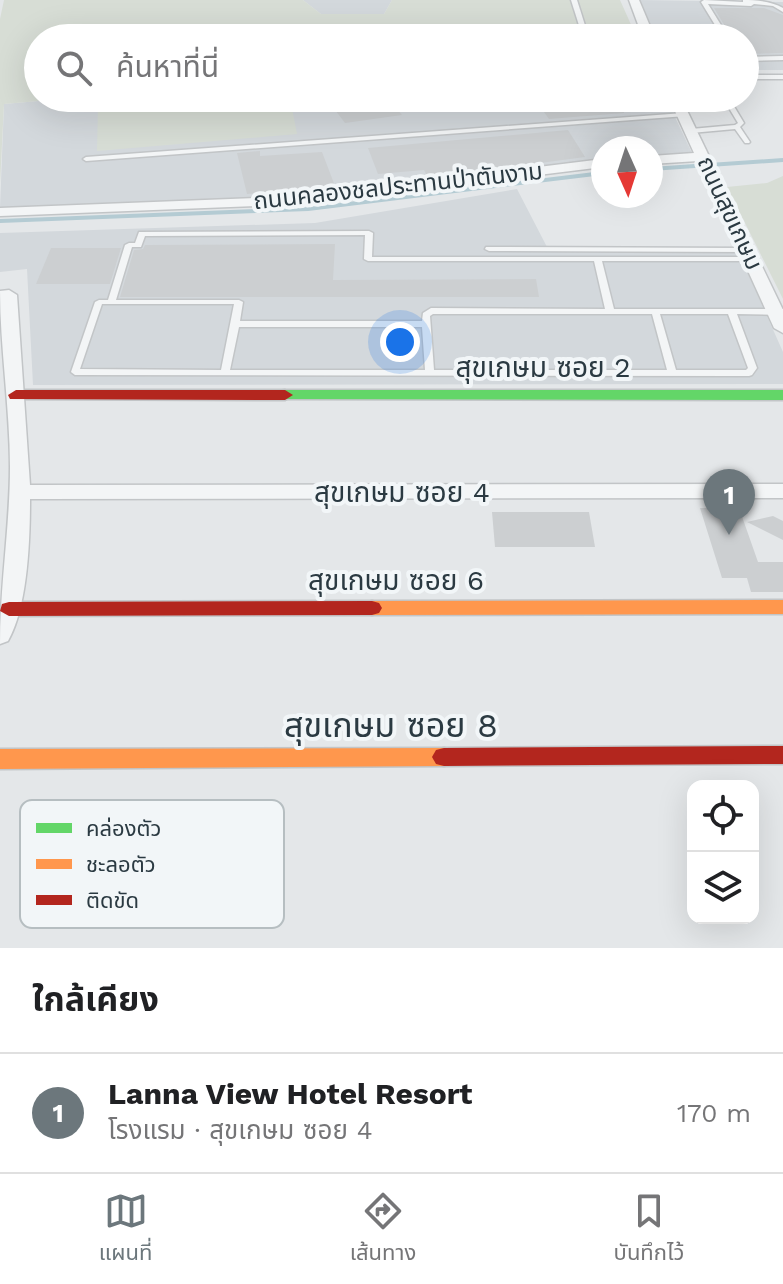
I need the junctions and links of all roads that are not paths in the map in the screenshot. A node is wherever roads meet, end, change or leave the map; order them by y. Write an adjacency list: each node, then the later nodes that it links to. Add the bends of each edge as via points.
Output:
1 (574, 0): 6 (lane)
2 (634, 0): 7 (street)
3 (743, 0): 4 (lane)
4 (751, 4): 5 (lane); 8 (lane, via 704,2)
5 (783, 10)
6 (582, 24)
7 (643, 24)
8 (717, 24)
9 (783, 58): 10 (lane)
10 (759, 59)
11 (759, 77): 12 (lane)
12 (783, 77)
13 (682, 112): 15 (street, ถนนสุขเกษม)
14 (734, 112): 16 (lane, via 741,123)
15 (684, 115): 17 (street, ถนนสุขเกษม); 20 (lane)
16 (737, 127): 17 (lane); 18 (lane)
17 (691, 131): 19 (street, ถนนสุขเกษม)
18 (747, 142)
19 (704, 157): 21 (street); 25 (street, ถนนสุขเกษม)
20 (86, 159)
21 (663, 159)
22 (591, 164): 23 (street, ถนนคลองชลประทานป่าตันงาม, via 304,200)
23 (0, 212)
24 (489, 249): 25 (lane)
25 (749, 254): 26 (lane); 32 (street, ถนนสุขเกษม)
26 (597, 259): 28 (lane, via 368,259 369,233 142,234 138,245 129,245); 29 (lane)
27 (0, 296): 39 (street, via 9,295)
28 (111, 302): 33 (lane, via 239,302); 36 (lane, via 99,302 75,372)
29 (610, 311): 30 (lane); 34 (lane, via 431,311)
30 (655, 311): 31 (lane); 38 (lane)
31 (731, 311): 32 (lane); 38 (lane, via 752,371)
32 (779, 311): 35 (street, ถนนสุขเกษม)
33 (235, 324): 34 (lane); 36 (lane)
34 (426, 324): 37 (lane)
35 (783, 328)
36 (225, 373): 37 (lane)
37 (430, 373): 38 (lane)
38 (673, 374)
39 (16, 395): 40 (street, สุขเกษม ซอย 2); 42 (street)
40 (783, 395)
41 (783, 491): 42 (street, สุขเกษม ซอย 4)
42 (21, 492): 44 (street)
43 (783, 607): 44 (street, สุขเกษม ซอย 6)
44 (9, 609): 45 (street)
45 (0, 634)
46 (783, 755): 47 (street, สุขเกษม ซอย 8)
47 (0, 759)

